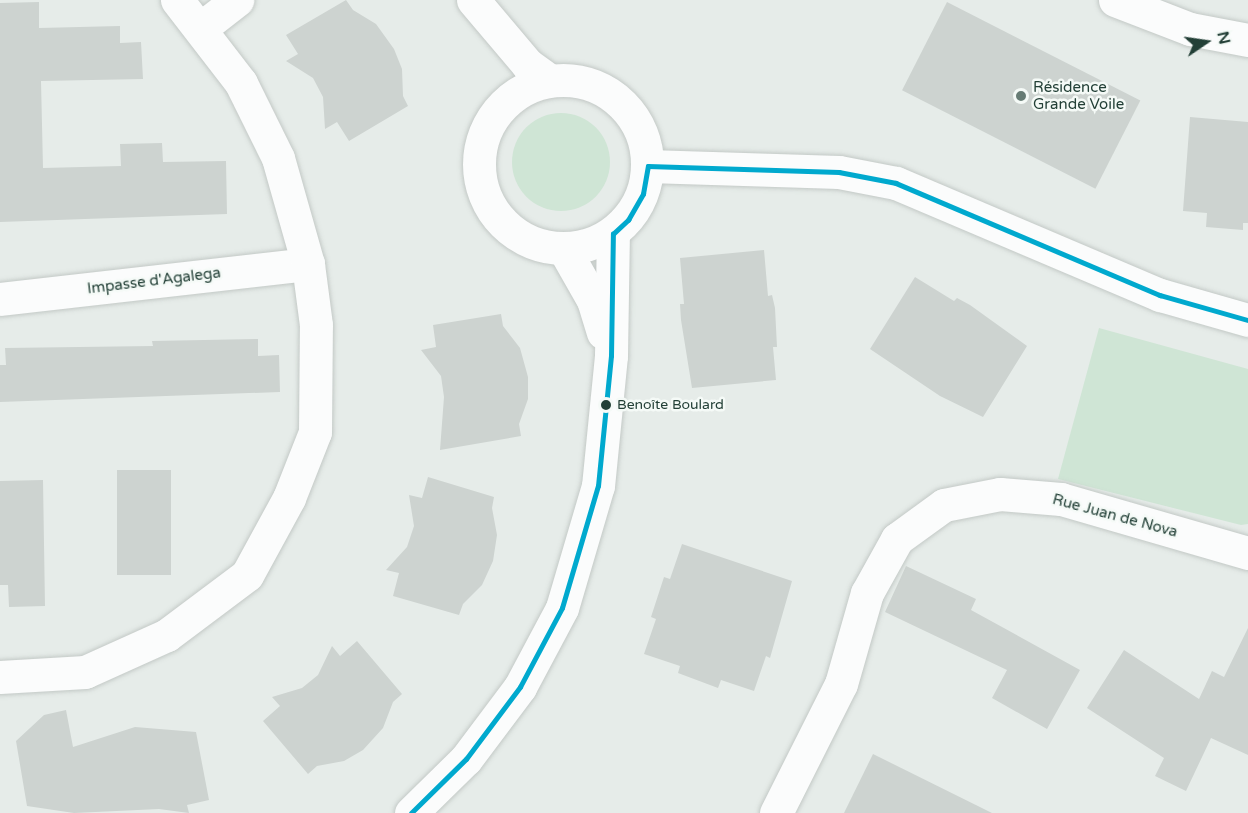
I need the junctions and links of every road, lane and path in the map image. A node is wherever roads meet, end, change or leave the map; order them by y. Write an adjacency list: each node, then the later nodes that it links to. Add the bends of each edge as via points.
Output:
1 (177, 0): 5 (street)
2 (237, 0): 5 (street)
3 (1115, 0): 6 (street, via 1190,29)
4 (479, 9): 7 (street, via 528,64); 8 (street, via 504,72)
5 (201, 28): 12 (street, via 241,83 278,158)
6 (1248, 40)
7 (549, 80): 8 (street); 9 (street, via 590,84 619,100 634,118 645,141)
8 (507, 100): 11 (street, via 493,117 482,141 479,167 483,193 514,234 538,245)
9 (648, 166): 10 (street, via 643,194 628,220); 14 (street, via 839,172 896,183 1160,295)
10 (613, 234): 11 (street, via 585,246); 15 (street)
11 (564, 249): 15 (street, via 593,300)
12 (308, 264): 13 (street, Impasse d'Agalega); 17 (street, via 316,325 315,432 289,498 247,575 167,635 85,672)
13 (0, 299)
14 (1248, 320)
15 (611, 356): 18 (street, via 598,486 562,608 513,696 466,759)
16 (1248, 553): 19 (street, Rue Juan de Nova, via 1061,499 1000,494 944,506 897,539 867,593 841,684)
17 (0, 678)
18 (411, 813)
19 (776, 813)

